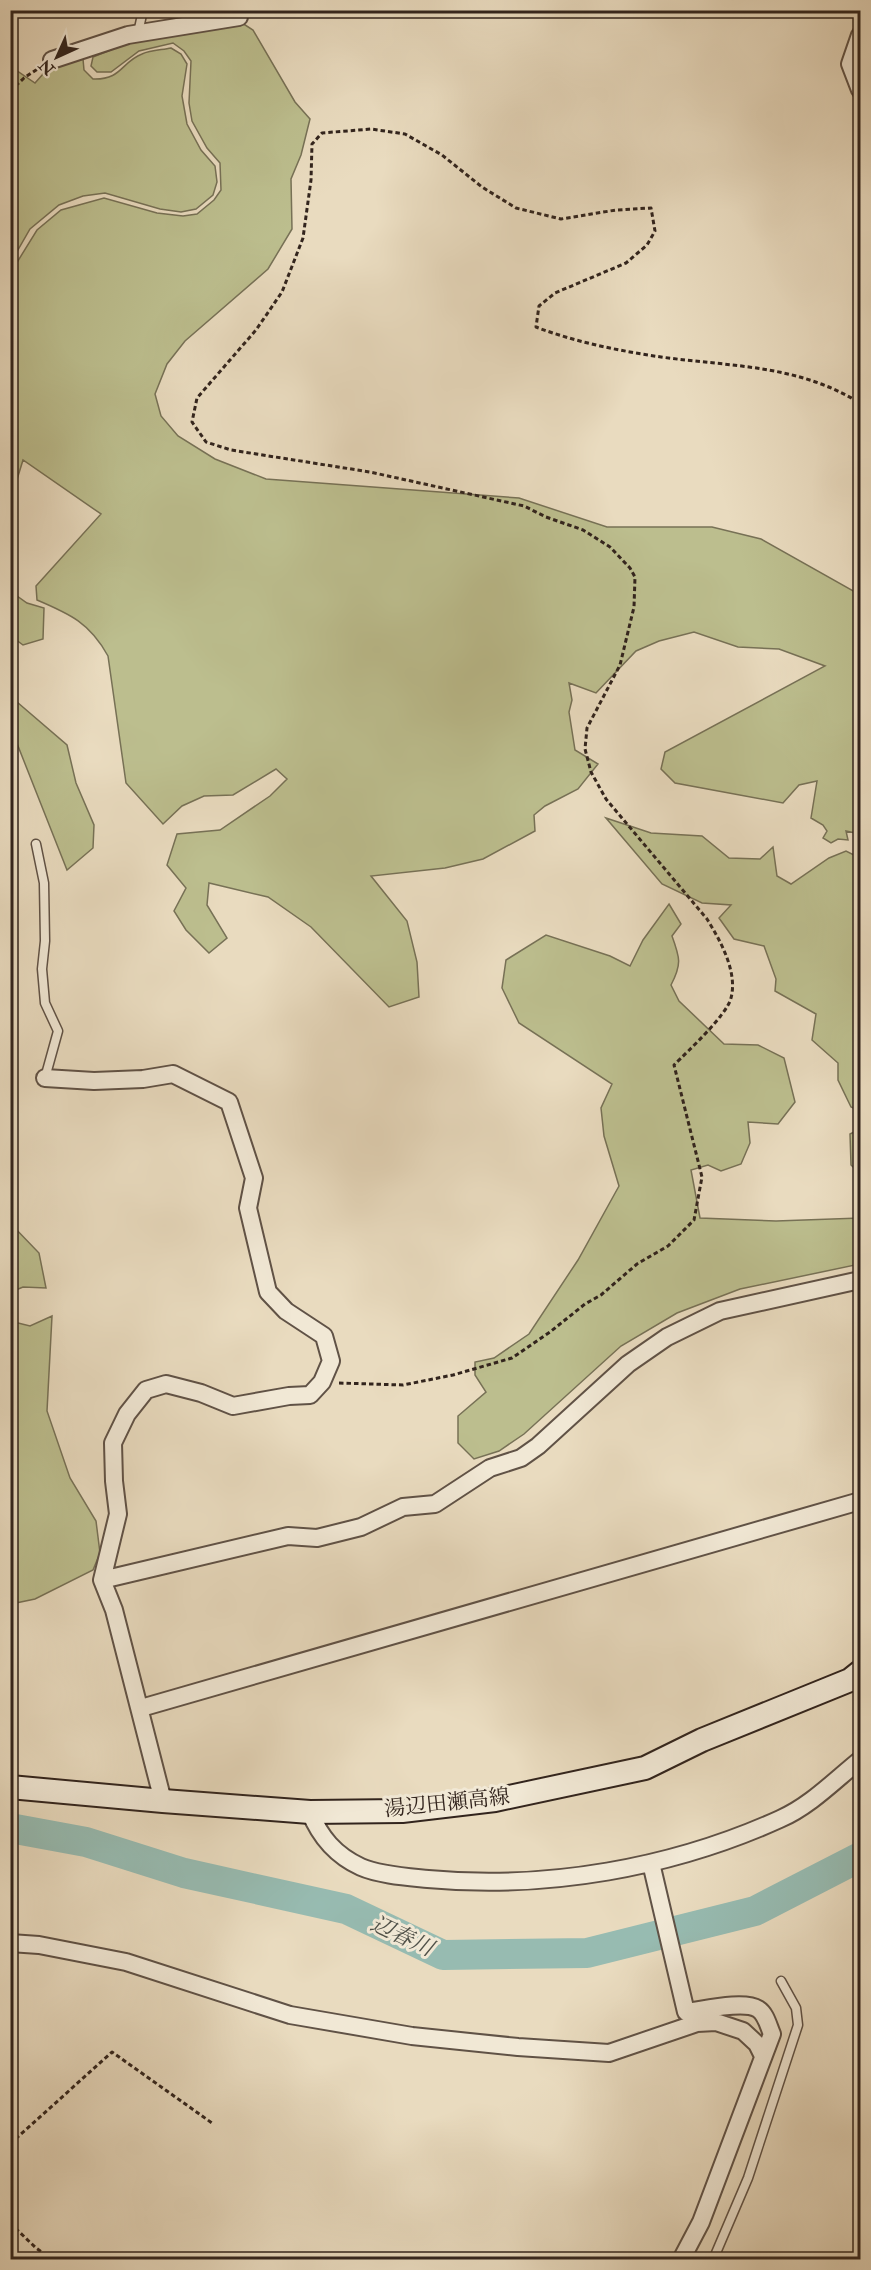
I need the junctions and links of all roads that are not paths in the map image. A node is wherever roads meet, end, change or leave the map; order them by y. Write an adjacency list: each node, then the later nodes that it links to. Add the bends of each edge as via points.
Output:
1 (143, 10): 3 (lane)
2 (239, 17): 3 (street)
3 (138, 34): 5 (street)
4 (861, 35): 6 (street, via 850,64)
5 (52, 60)
6 (861, 90)
7 (36, 844): 8 (lane, via 44,883 45,1003 58,1031)
8 (45, 1078): 11 (street, via 94,1081 173,1074 229,1102 254,1178 248,1208 268,1292 286,1311 324,1335 331,1361 322,1382 310,1395 233,1406 166,1384 146,1390 127,1414 113,1443 118,1514)
9 (861, 1280): 11 (street, via 720,1311 667,1337 628,1364 521,1458 490,1468 435,1504 403,1507 361,1527 316,1538 288,1536)
10 (861, 1501): 13 (street)
11 (102, 1580): 13 (street)
12 (861, 1672): 17 (main road, 湯辺田瀬高線, via 645,1768 495,1800 402,1811)
13 (141, 1708): 16 (street)
14 (861, 1760): 18 (street, via 782,1818)
15 (10, 1787): 16 (main road, 湯辺田瀬高線)
16 (163, 1801): 17 (main road, 湯辺田瀬高線)
17 (310, 1812): 18 (street, via 318,1832 337,1852 362,1868 409,1877 471,1883 568,1878)
18 (652, 1868): 21 (street, via 686,2013 737,2005 757,2007 765,2015 772,2034)
19 (10, 1943): 21 (street, via 126,1962 290,2015 412,2036 609,2053 696,2024 716,2022 743,2031)
20 (781, 1981): 23 (lane, via 796,2008 798,2025 748,2178)
21 (763, 2056): 22 (street, via 701,2222)
22 (681, 2259)
23 (713, 2259)

